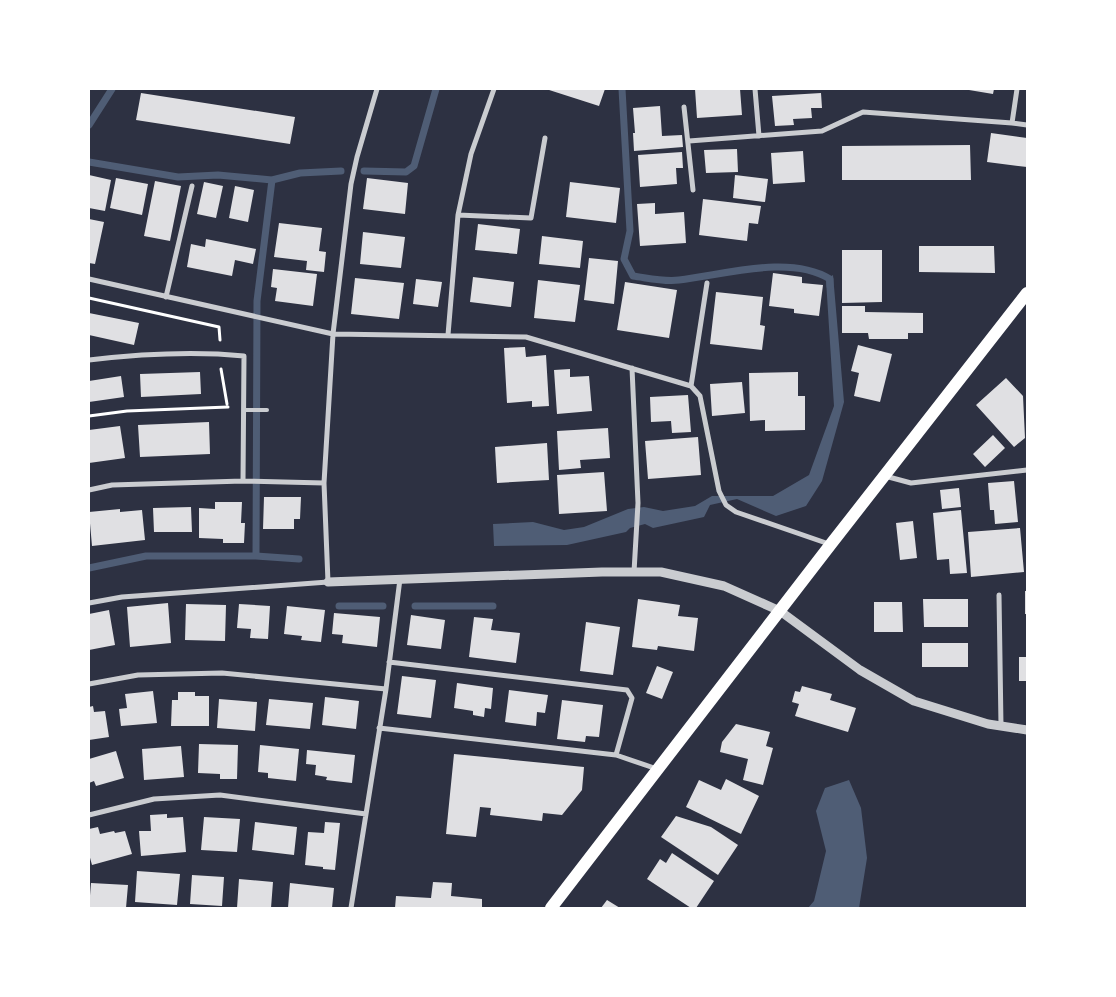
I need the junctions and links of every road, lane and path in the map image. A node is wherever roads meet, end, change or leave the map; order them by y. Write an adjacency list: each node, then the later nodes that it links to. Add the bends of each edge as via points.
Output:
1 (377, 89): 18 (street, via 352,184)
2 (494, 89): 13 (street, via 471,154)
3 (755, 89): 8 (street)
4 (1017, 89): 6 (street)
5 (684, 108): 10 (street)
6 (1012, 122): 7 (street); 8 (street, via 863,112 822,131)
7 (1027, 125)
8 (759, 136): 10 (street)
9 (545, 138): 13 (street, via 531,218)
10 (689, 141): 12 (street)
11 (192, 186): 17 (street)
12 (693, 190)
13 (458, 215): 19 (street)
14 (89, 279): 17 (street)
15 (707, 283): 22 (street)
16 (1027, 293): 28 (main road)
17 (166, 297): 18 (street)
18 (333, 334): 19 (street); 30 (street)
19 (448, 335): 21 (street, via 526,337)
20 (89, 360): 24 (street, via 136,354 244,356)
21 (632, 368): 22 (street); 33 (street, via 638,503)
22 (691, 386): 32 (street, via 700,396 719,491 726,505 736,512)
23 (228, 407): 26 (path, via 127,411)
24 (244, 410): 25 (lane); 29 (street)
25 (266, 410)
26 (89, 416)
27 (1027, 470): 28 (street, via 911,483)
28 (884, 476): 32 (main road)
29 (246, 481): 30 (street); 31 (street, via 112,485)
30 (324, 483): 35 (street)
31 (89, 490)
32 (831, 544): 38 (main road)
33 (634, 572): 34 (street); 38 (street, via 661,572 724,586)
34 (400, 579): 35 (street); 39 (street)
35 (328, 582): 37 (street, via 122,597)
36 (999, 595): 42 (street)
37 (89, 603)
38 (780, 611): 42 (street, via 860,670 914,701); 46 (main road)
39 (389, 662): 41 (street); 45 (street, via 627,690 632,698)
40 (89, 684): 41 (street, via 138,675 222,673)
41 (386, 690): 43 (street)
42 (1001, 726): 44 (street)
43 (379, 728): 45 (street); 47 (street)
44 (1027, 730)
45 (616, 755): 46 (street)
46 (657, 769): 50 (main road)
47 (366, 814): 48 (street, via 220,795 154,799); 49 (street)
48 (89, 815)
49 (351, 908)
50 (551, 908)

